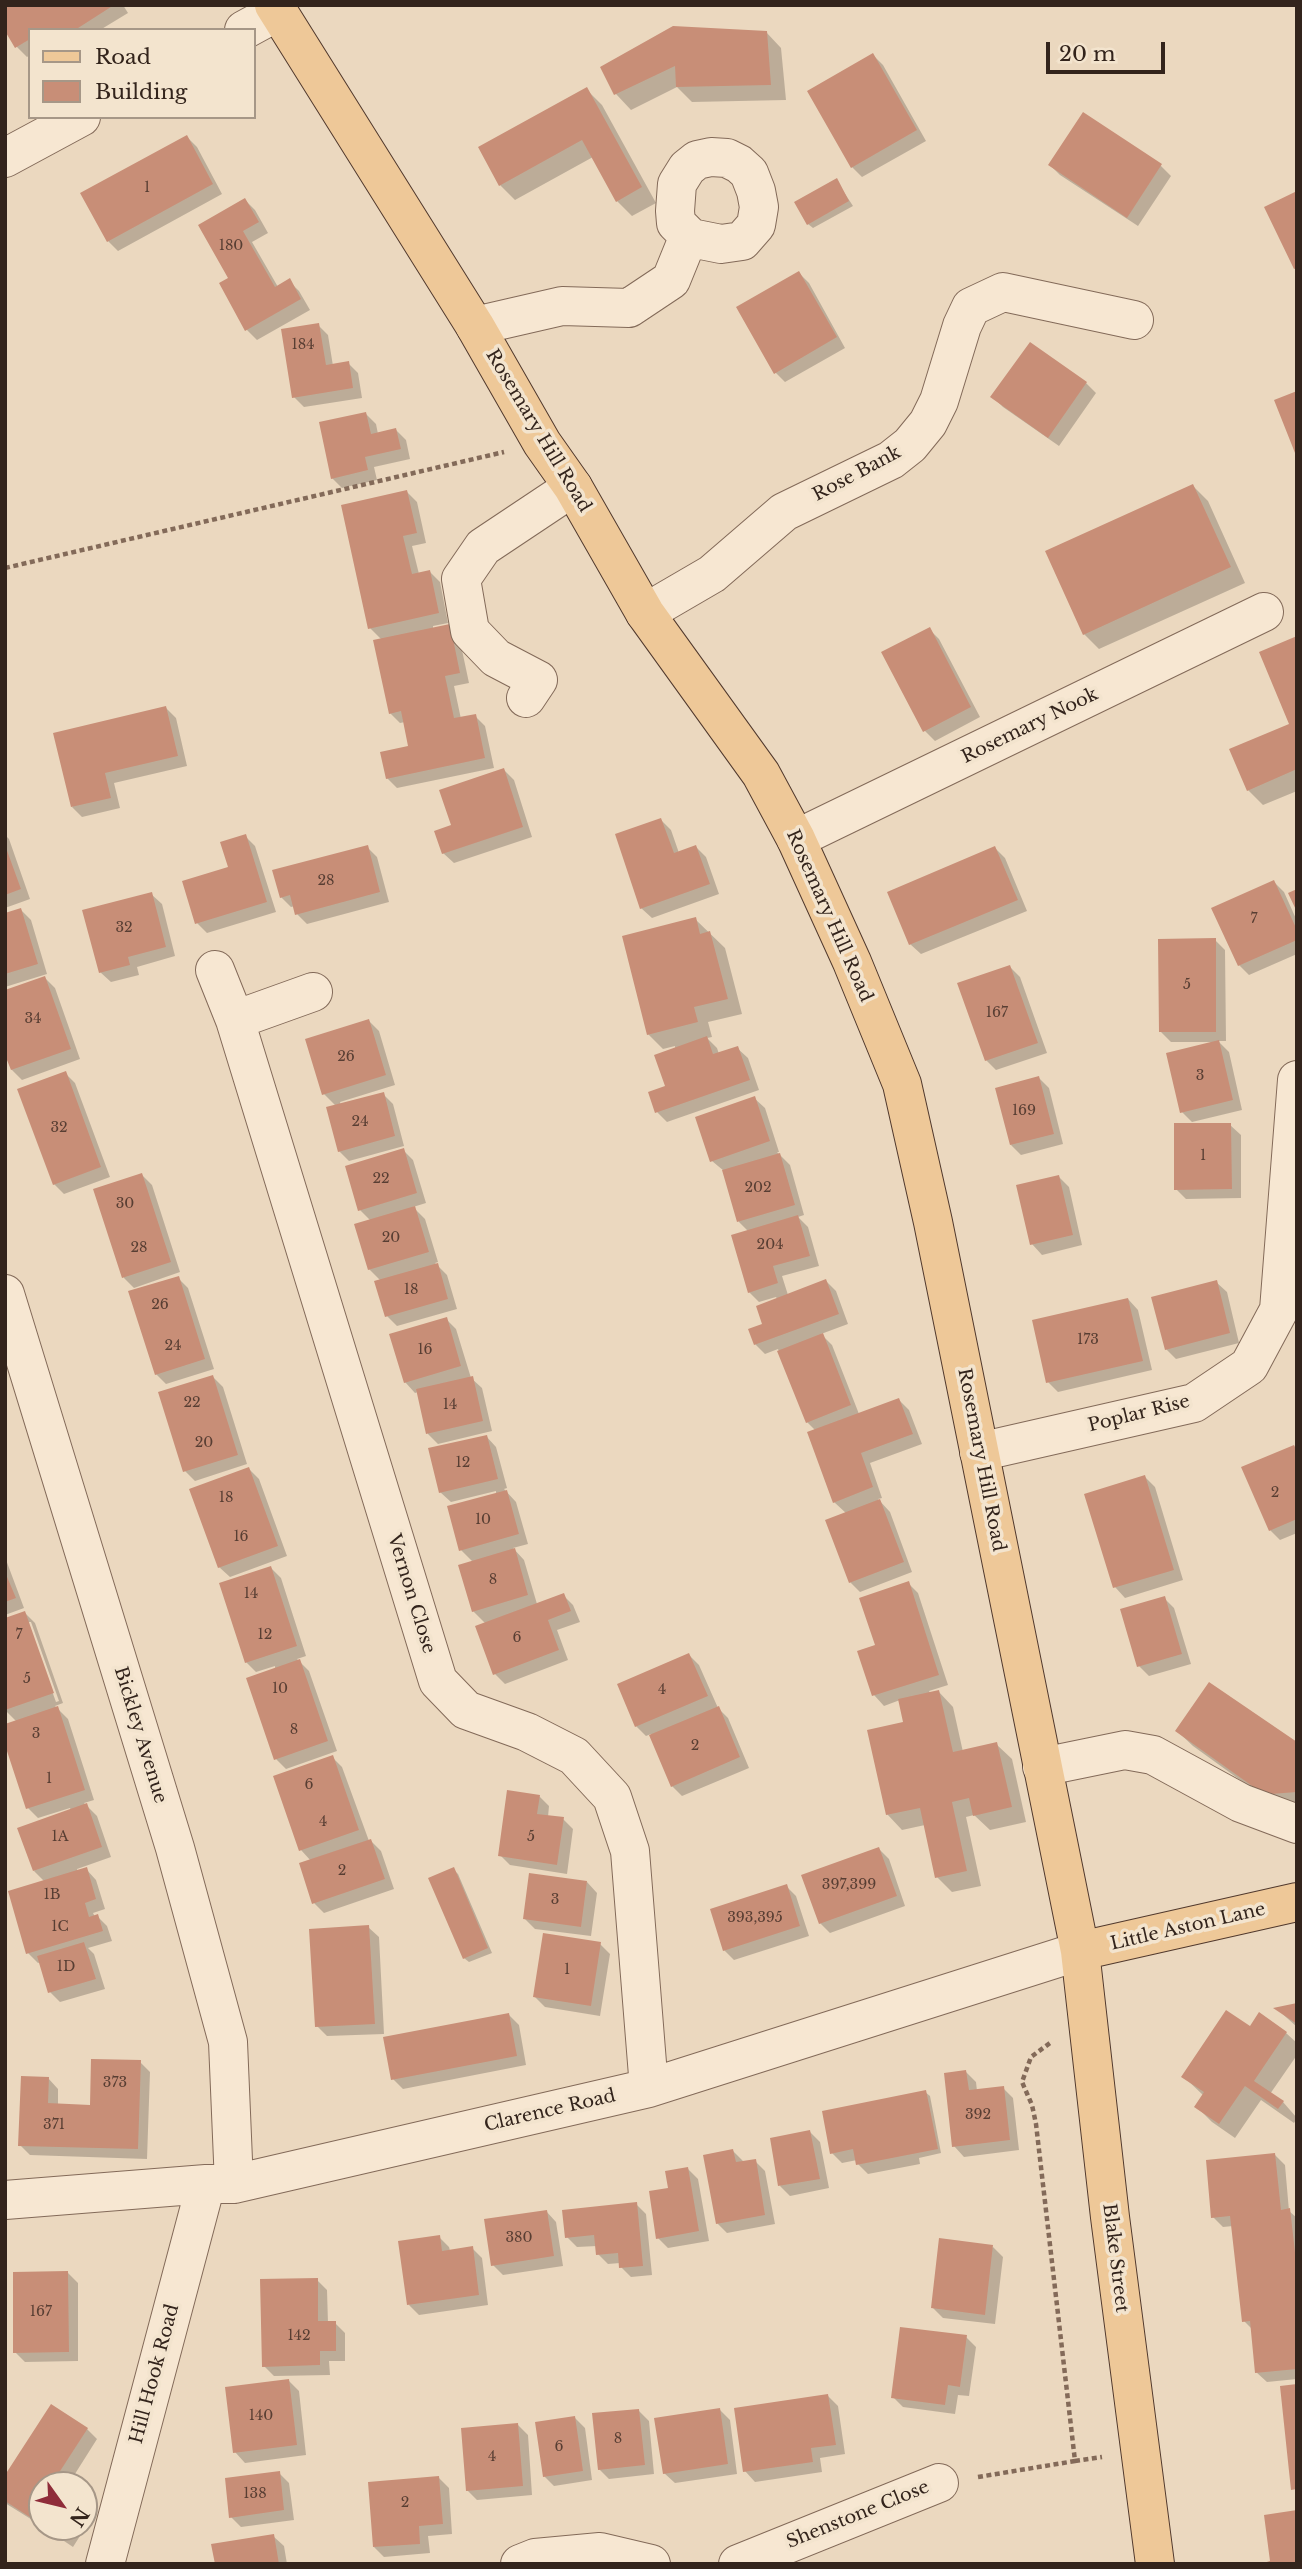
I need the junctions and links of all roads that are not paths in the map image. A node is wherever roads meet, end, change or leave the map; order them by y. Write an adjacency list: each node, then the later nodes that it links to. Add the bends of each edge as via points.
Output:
1 (276, 8): 2 (street); 7 (main road, Rosemary Hill Road)
2 (247, 28)
3 (77, 119): 4 (street)
4 (5, 158)
5 (691, 238): 7 (street, via 671,280 629,307 562,306)
6 (1134, 320): 10 (street, Rose Bank, via 1003,292 971,307 939,401 910,445 891,460 784,512 712,574)
7 (475, 326): 8 (main road, Rosemary Hill Road, via 542,443)
8 (573, 487): 10 (main road, Rosemary Hill Road); 11 (street, via 483,547 461,579 470,631 496,658 538,680)
9 (1265, 612): 12 (street, Rosemary Nook)
10 (645, 613): 12 (main road, Rosemary Hill Road, via 761,774)
11 (526, 698)
12 (796, 839): 18 (main road, Rosemary Hill Road, via 902,1084)
13 (215, 970): 15 (street, Vernon Close)
14 (313, 992): 15 (street)
15 (235, 1020): 23 (street, Vernon Close, via 438,1681 466,1710 527,1732 574,1756 612,1797 630,1851)
16 (1297, 1080): 18 (street, Poplar Rise, via 1279,1310 1249,1366 1194,1403)
17 (5, 1294): 24 (street, Bickley Avenue, via 175,1848 228,2042)
18 (979, 1452): 19 (main road, Rosemary Hill Road)
19 (1042, 1767): 20 (street, via 1125,1750 1153,1755 1241,1803); 22 (main road, Rosemary Hill Road)
20 (1297, 1824)
21 (1297, 1902): 22 (main road, Little Aston Lane)
22 (1080, 1951): 23 (street, Clarence Road); 31 (main road, Blake Street)
23 (649, 2088): 24 (street, Clarence Road)
24 (220, 2184): 25 (street, Clarence Road); 27 (street, Hill Hook Road)
25 (5, 2200)
26 (939, 2483): 30 (street, Shenstone Close)
27 (105, 2564)
28 (520, 2564): 29 (street, via 535,2558 600,2552)
29 (651, 2564)
30 (738, 2564)
31 (1155, 2564)

